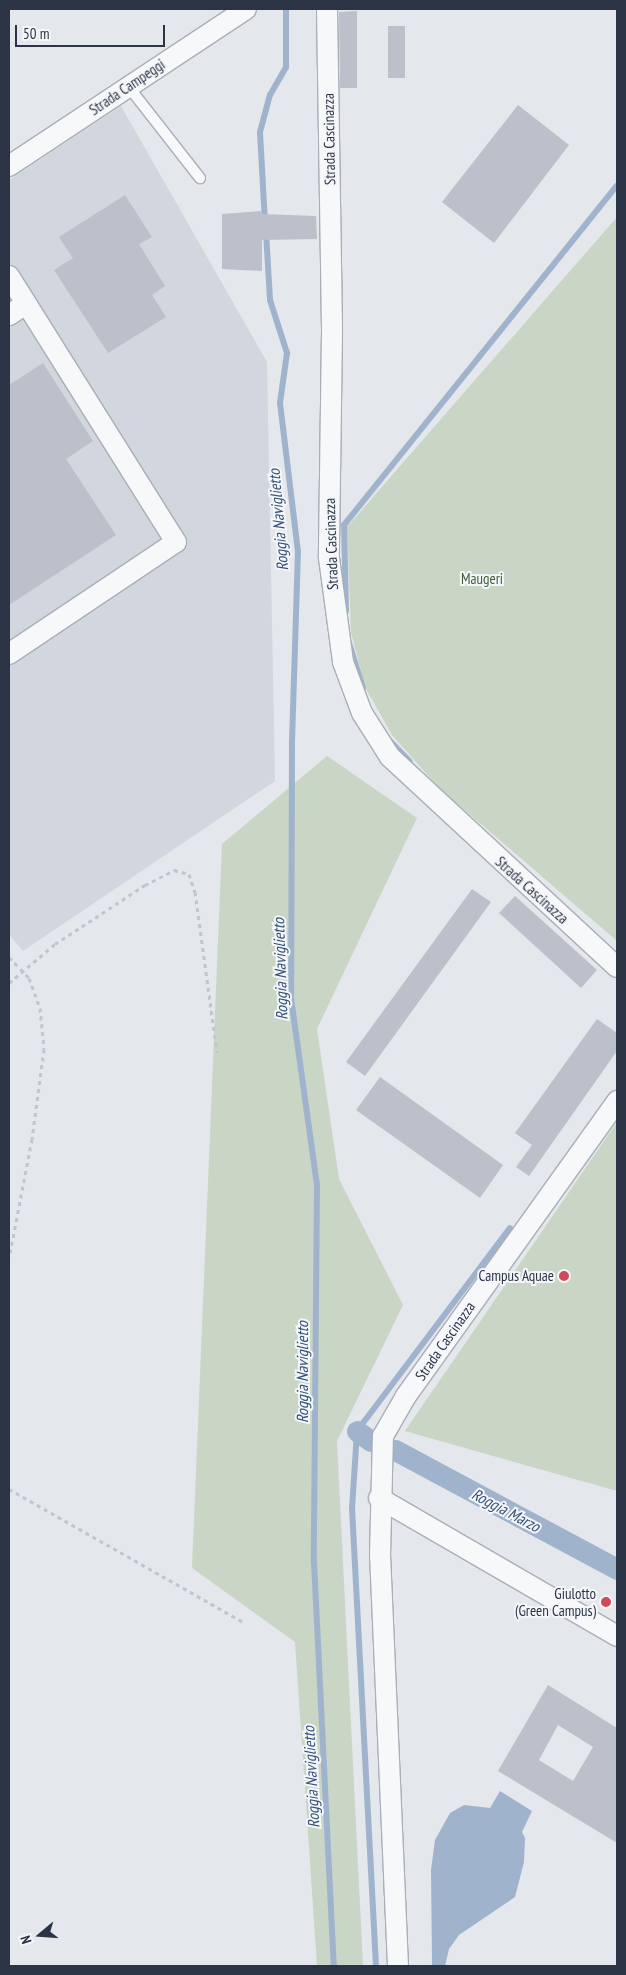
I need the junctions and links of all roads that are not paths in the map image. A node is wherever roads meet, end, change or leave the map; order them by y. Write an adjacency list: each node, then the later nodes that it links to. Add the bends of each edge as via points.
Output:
1 (246, 9): 3 (street, Strada Campeggi)
2 (326, 9): 10 (street, Strada Cascinazza, via 332,332 329,558 343,662 362,713 390,757)
3 (128, 86): 4 (street, Strada Campeggi); 5 (lane)
4 (9, 166)
5 (200, 178)
6 (9, 276): 7 (street)
7 (26, 304): 8 (street); 9 (street, via 176,542)
8 (9, 315)
9 (9, 654)
10 (617, 967)
11 (617, 1101): 12 (street, Strada Cascinazza, via 406,1396 383,1436)
12 (379, 1498): 13 (street); 14 (street, Strada Cascinazza)
13 (617, 1636)
14 (398, 1966)

